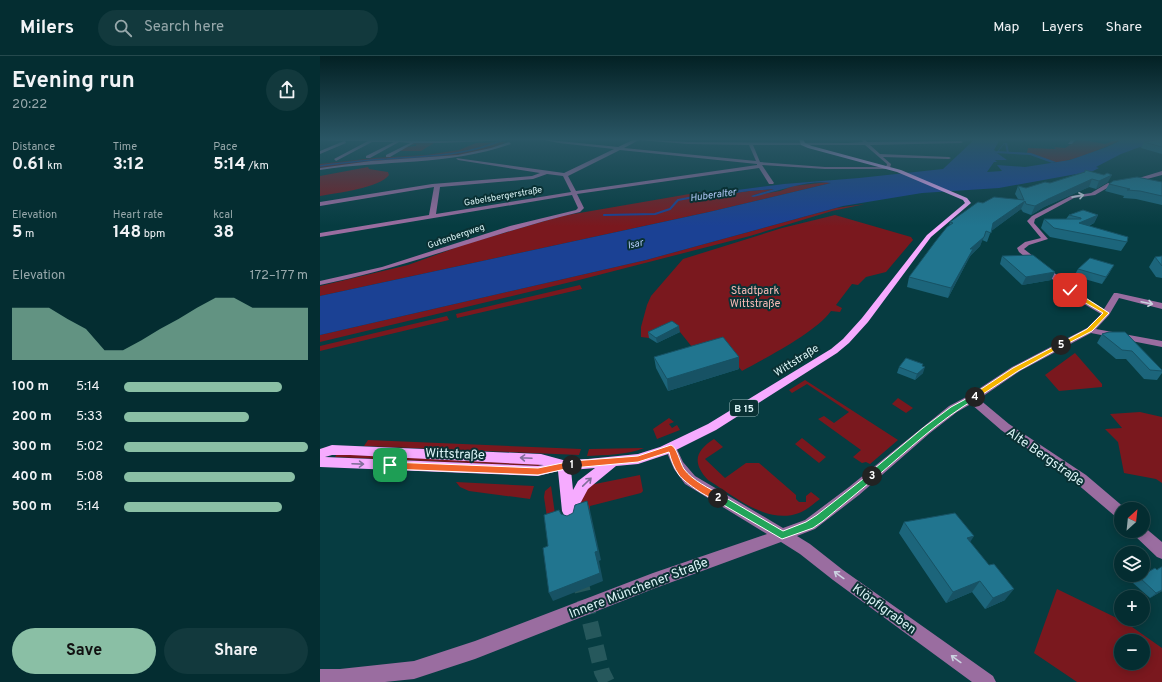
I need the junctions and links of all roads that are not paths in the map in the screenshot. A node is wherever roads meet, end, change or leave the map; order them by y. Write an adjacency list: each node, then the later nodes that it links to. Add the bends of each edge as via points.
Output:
1 (520, 168): 6 (street)
2 (577, 168): 8 (street)
3 (739, 168): 13 (street, Gabelsbergerstraße)
4 (762, 168): 10 (street)
5 (888, 168): 25 (main road, Wittstraße / B 15, via 965,199 967,205 927,238 846,341 815,364 712,427)
6 (547, 172): 8 (street); 12 (street, via 533,177)
7 (1162, 173): 9 (street)
8 (565, 174): 13 (street)
9 (1129, 182)
10 (772, 183)
11 (1122, 183): 21 (street, one-way to 11, via 1082,299 1020,248 1024,244 1045,238 1032,225 1030,221 1033,218 1073,197 1093,194 1108,185)
12 (437, 186): 14 (street); 17 (street)
13 (574, 193): 17 (street, Gabelsbergerstraße); 19 (street, Gutenbergweg, via 580,208 578,211 508,228 404,263)
14 (358, 197): 15 (street, via 338,195); 16 (street)
15 (320, 199)
16 (320, 204)
17 (432, 217): 18 (street, Gabelsbergerstraße)
18 (320, 235)
19 (320, 283)
20 (1162, 306): 21 (street, Innere Münchener Straße, one-way to 20, via 1117,295)
21 (1106, 313): 22 (street, Innere Münchener Straße)
22 (1090, 330): 23 (street); 24 (street, Innere Münchener Straße, via 1016,369)
23 (1162, 344)
24 (972, 399): 30 (street, Alte Bergstraße, via 1004,427 1081,479); 31 (street, Innere Münchener Straße, via 953,409 926,430 820,518 810,525)
25 (671, 448): 28 (main road, Wittstraße / B 15, via 638,459); 31 (street, Klöpflgraben, via 678,465 690,480)
26 (320, 454): 29 (main road, Wittstraße / B 15, one-way to 26, via 541,459 332,450)
27 (320, 460): 29 (main road, Wittstraße / B 15, one-way to 29, via 358,465 538,471)
28 (612, 462): 29 (main road, Wittstraße / B 15); 29 (main road, one-way to 28, via 569,513 583,485)
29 (564, 465)
30 (1114, 507)
31 (782, 535): 34 (street, Innere Münchener Straße, via 653,581 475,650 414,670); 35 (street, Klöpflgraben, one-way to 31, via 805,549)
32 (1147, 538): 33 (street)
33 (1162, 552)
34 (320, 678)
35 (987, 682)

